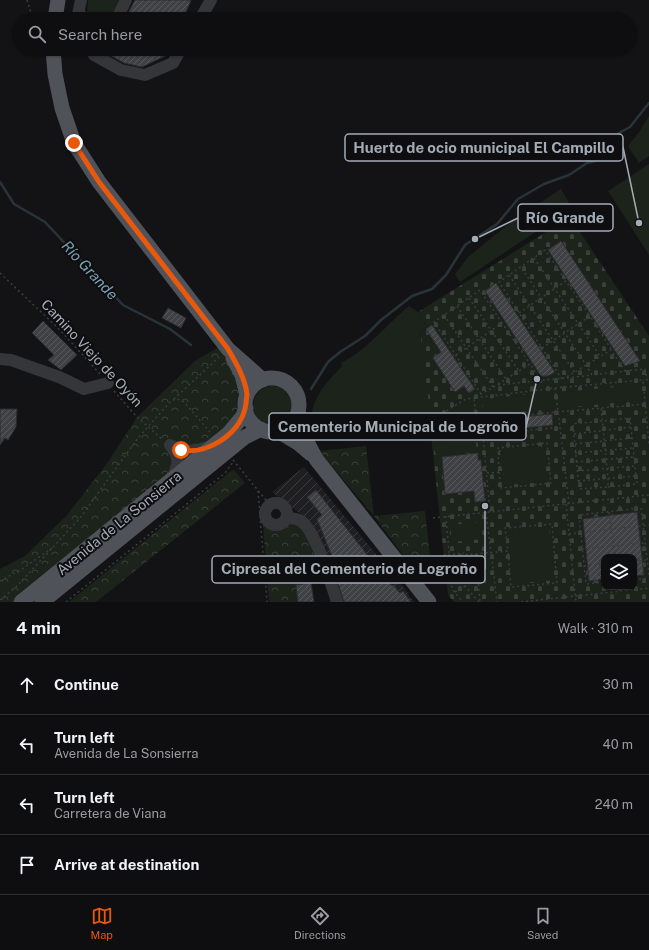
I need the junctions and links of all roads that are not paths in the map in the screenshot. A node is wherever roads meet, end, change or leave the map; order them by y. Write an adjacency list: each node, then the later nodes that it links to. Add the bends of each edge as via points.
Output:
1 (58, 0): 5 (main road)
2 (81, 0): 6 (street)
3 (126, 0): 7 (street)
4 (211, 0): 8 (street)
5 (56, 12)
6 (78, 12)
7 (120, 12)
8 (204, 12)
9 (54, 56): 12 (main road, via 62,108 74,143 99,182)
10 (96, 56): 11 (street, via 121,70 145,75 172,63)
11 (176, 56)
12 (228, 349): 14 (main road); 16 (main road, via 242,375)
13 (0, 358): 15 (street, via 59,377 84,389)
14 (263, 380): 16 (main road, via 256,383); 17 (main road, via 279,379 293,388 299,403)
15 (108, 383)
16 (246, 401): 18 (main road, via 250,421); 20 (main road, Avenida de La Sonsierra, via 243,416 229,434)
17 (295, 419): 19 (main road, via 290,425); 21 (main road)
18 (261, 429): 19 (main road); 25 (main road, Avenida de La Sonsierra, via 245,437)
19 (278, 431): 21 (main road, via 298,443)
20 (217, 443): 22 (main road, Avenida de La Sonsierra); 22 (street, via 190,452 170,445 177,454 177,465)
21 (316, 459): 27 (main road)
22 (172, 479): 24 (main road, Avenida de La Sonsierra)
23 (270, 505): 26 (street, via 266,511 268,521 278,525 287,518 295,518 303,522 313,536)
24 (21, 602)
25 (42, 602)
26 (337, 602)
27 (429, 602)

